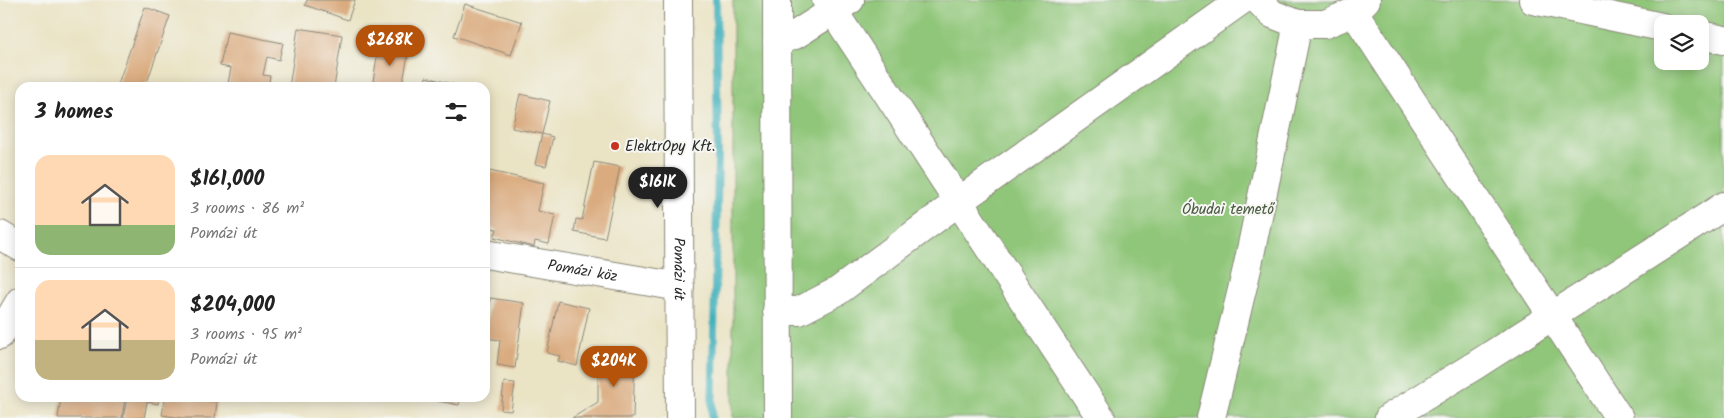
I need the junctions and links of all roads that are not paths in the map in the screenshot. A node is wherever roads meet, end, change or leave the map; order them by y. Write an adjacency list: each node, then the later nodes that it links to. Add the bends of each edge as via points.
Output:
1 (678, 0): 18 (street, Pomázi út)
2 (778, 0): 11 (street)
3 (1242, 0): 13 (street)
4 (1258, 0): 8 (street, via 1272,14)
5 (1533, 0): 9 (street)
6 (836, 4): 11 (street, via 795,35); 13 (street)
7 (1360, 6): 8 (street, via 1325,24); 21 (street)
8 (1298, 24): 26 (street, via 1247,269)
9 (1654, 25)
10 (1709, 37): 12 (street)
11 (778, 40): 20 (street)
12 (1724, 40)
13 (958, 202): 20 (street, via 838,291 799,311); 25 (street)
14 (1724, 206): 21 (street)
15 (0, 235): 16 (street)
16 (15, 244)
17 (490, 255): 18 (street, Pomázi köz)
18 (680, 287): 23 (street, Pomázi út)
19 (15, 310): 22 (street)
20 (777, 312): 24 (street)
21 (1552, 316): 27 (street); 28 (street)
22 (0, 335)
23 (680, 418)
24 (778, 418)
25 (1101, 418)
26 (1211, 418)
27 (1389, 418)
28 (1619, 418)

